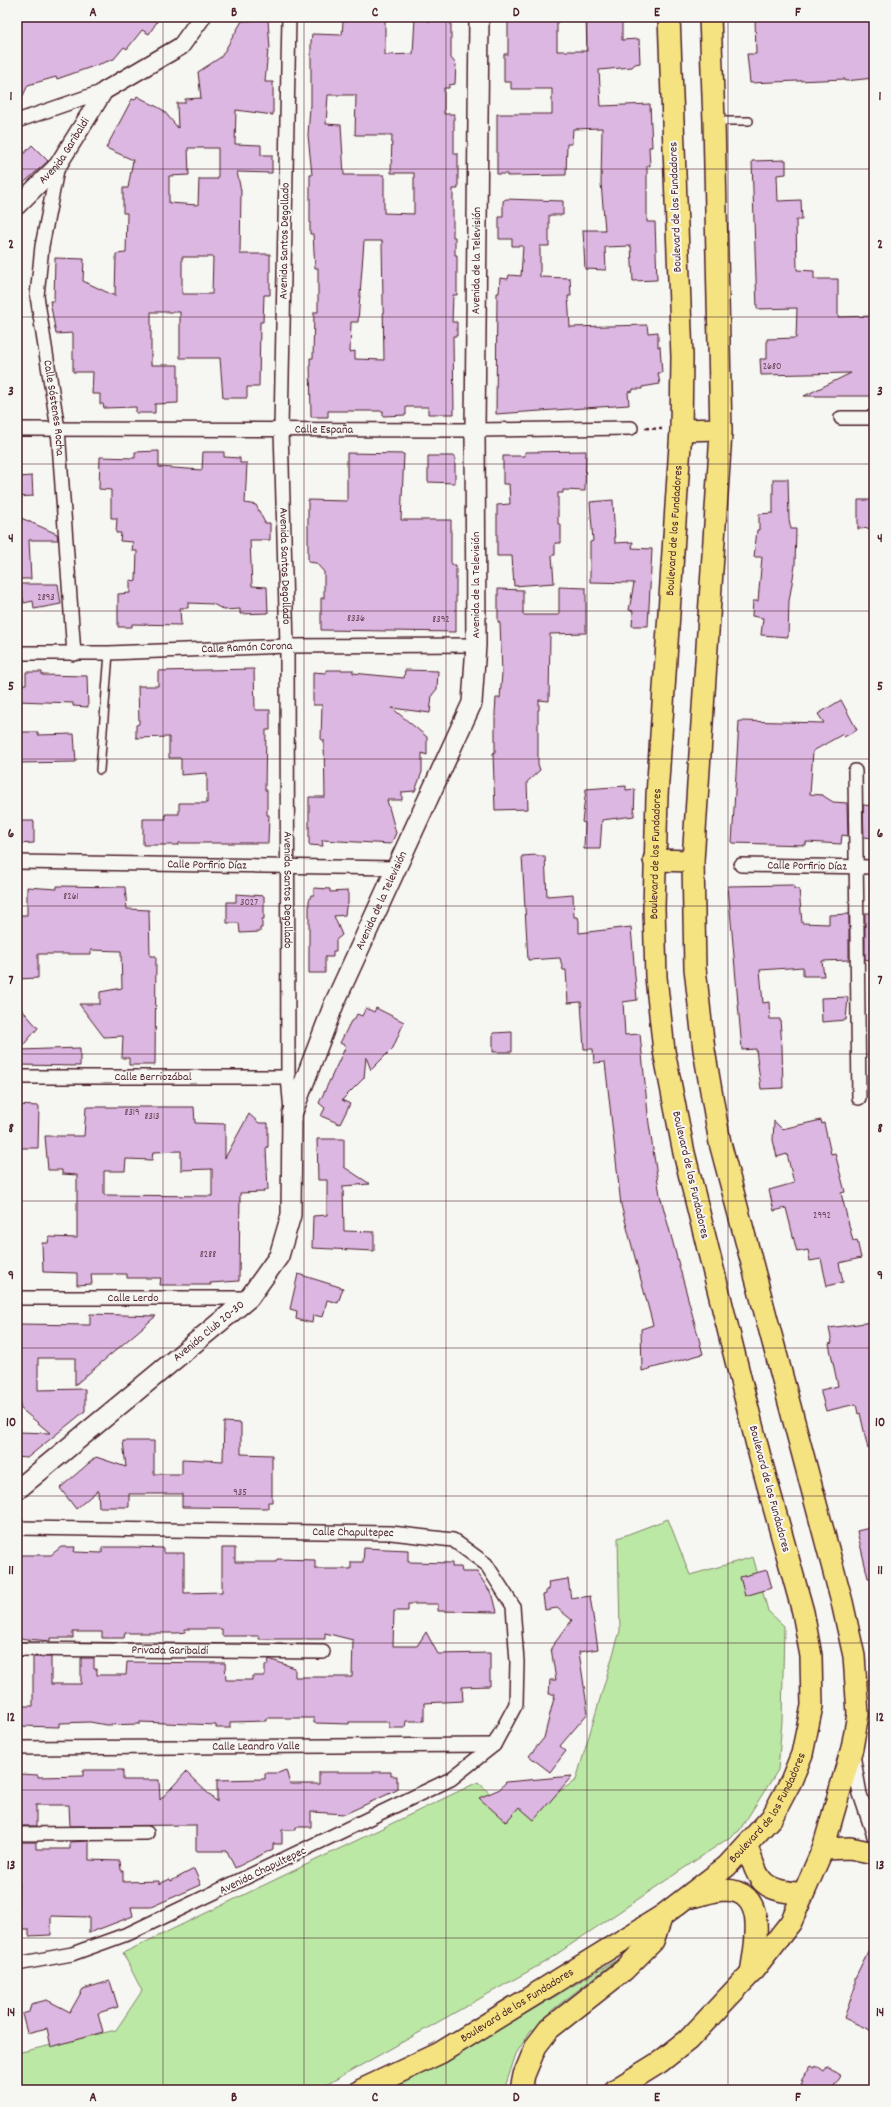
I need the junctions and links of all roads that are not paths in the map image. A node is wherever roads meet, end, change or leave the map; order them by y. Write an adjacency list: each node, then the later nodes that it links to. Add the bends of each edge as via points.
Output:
1 (202, 17): 6 (street, via 181,46)
2 (289, 17): 17 (street, Avenida Santos Degollado)
3 (479, 17): 19 (main road, Avenida de la Televisión)
4 (669, 17): 20 (main road, Boulevard de los Fundadores, via 682,357)
5 (710, 17): 8 (main road)
6 (104, 91): 7 (street); 10 (street, Avenida Garibaldi)
7 (17, 121)
8 (714, 121): 9 (lane); 18 (main road)
9 (749, 121)
10 (58, 165): 11 (street, Avenida Garibaldi); 16 (street, Calle Sóstenes Rocha, via 42,246 37,296)
11 (17, 206)
12 (841, 418): 13 (street)
13 (874, 418)
14 (631, 428): 19 (street, Calle España)
15 (17, 429): 16 (street, Calle España)
16 (58, 429): 17 (street, Calle España); 25 (street, Calle Sóstenes Rocha)
17 (281, 429): 19 (street, Calle España); 22 (street, Avenida Santos Degollado)
18 (721, 429): 20 (main road); 29 (main road)
19 (475, 430): 21 (main road, Avenida de la Televisión)
20 (681, 430): 28 (main road, Boulevard de los Fundadores)
21 (476, 645): 22 (street, Calle Ramón Corona); 35 (main road, Avenida de la Televisión, via 472,702)
22 (287, 646): 24 (street, Calle Ramón Corona); 32 (street, Avenida Santos Degollado)
23 (17, 653): 25 (street, Calle Ramón Corona)
24 (109, 653): 25 (street, Calle Ramón Corona); 26 (lane)
25 (74, 654)
26 (100, 770)
27 (855, 771): 33 (street)
28 (654, 860): 29 (main road); 52 (main road, Boulevard de los Fundadores, via 656,977 664,1051 684,1153 760,1457 803,1612 811,1656 812,1706 802,1754 772,1818)
29 (693, 861): 48 (main road, via 695,968 704,1050 720,1143 844,1610 854,1656 858,1714)
30 (17, 862): 32 (street, Calle Porfirio Díaz)
31 (741, 865): 33 (street, Calle Porfirio Díaz)
32 (287, 866): 35 (street, Calle Porfirio Díaz); 37 (street, Avenida Santos Degollado)
33 (857, 867): 34 (street, Calle Porfirio Díaz); 38 (street)
34 (874, 867)
35 (397, 868): 39 (main road, Avenida de la Televisión, via 334,1004)
36 (17, 1077): 37 (street, Calle Berriozábal)
37 (288, 1077): 39 (street, Avenida Santos Degollado)
38 (859, 1098)
39 (292, 1114): 41 (main road, Avenida Club 20-30, via 291,1215 279,1256)
40 (17, 1298): 41 (street, Calle Lerdo)
41 (249, 1298): 42 (main road, Avenida Club 20-30)
42 (17, 1490)
43 (17, 1528): 46 (street, Calle Chapultepec, via 391,1533 453,1540 486,1564 512,1606 517,1662 516,1704)
44 (17, 1649): 45 (street, Privada Garibaldi)
45 (323, 1652)
46 (494, 1746): 47 (street, Calle Leandro Valle); 58 (street, Avenida Chapultepec, via 451,1779 192,1905 130,1933 72,1954)
47 (17, 1748)
48 (852, 1748): 51 (street, via 860,1794); 53 (main road)
49 (147, 1833): 50 (street)
50 (17, 1834)
51 (874, 1836)
52 (747, 1846): 55 (main road, via 762,1883 772,1890); 56 (main road, Boulevard de los Fundadores)
53 (823, 1849): 54 (main road, via 850,1848); 55 (main road)
54 (874, 1853)
55 (803, 1894): 59 (main road, via 791,1922)
56 (686, 1898): 57 (main road, Boulevard de los Fundadores); 59 (main road, via 724,1890 740,1893 747,1899 756,1919 757,1934)
57 (662, 1916): 60 (main road, Boulevard de los Fundadores, via 440,2053); 61 (main road, via 652,1941 624,1970 549,2029 536,2046)
58 (17, 1964)
59 (751, 1973): 62 (main road, via 688,2040 660,2062)
60 (361, 2090)
61 (520, 2090)
62 (615, 2090)

